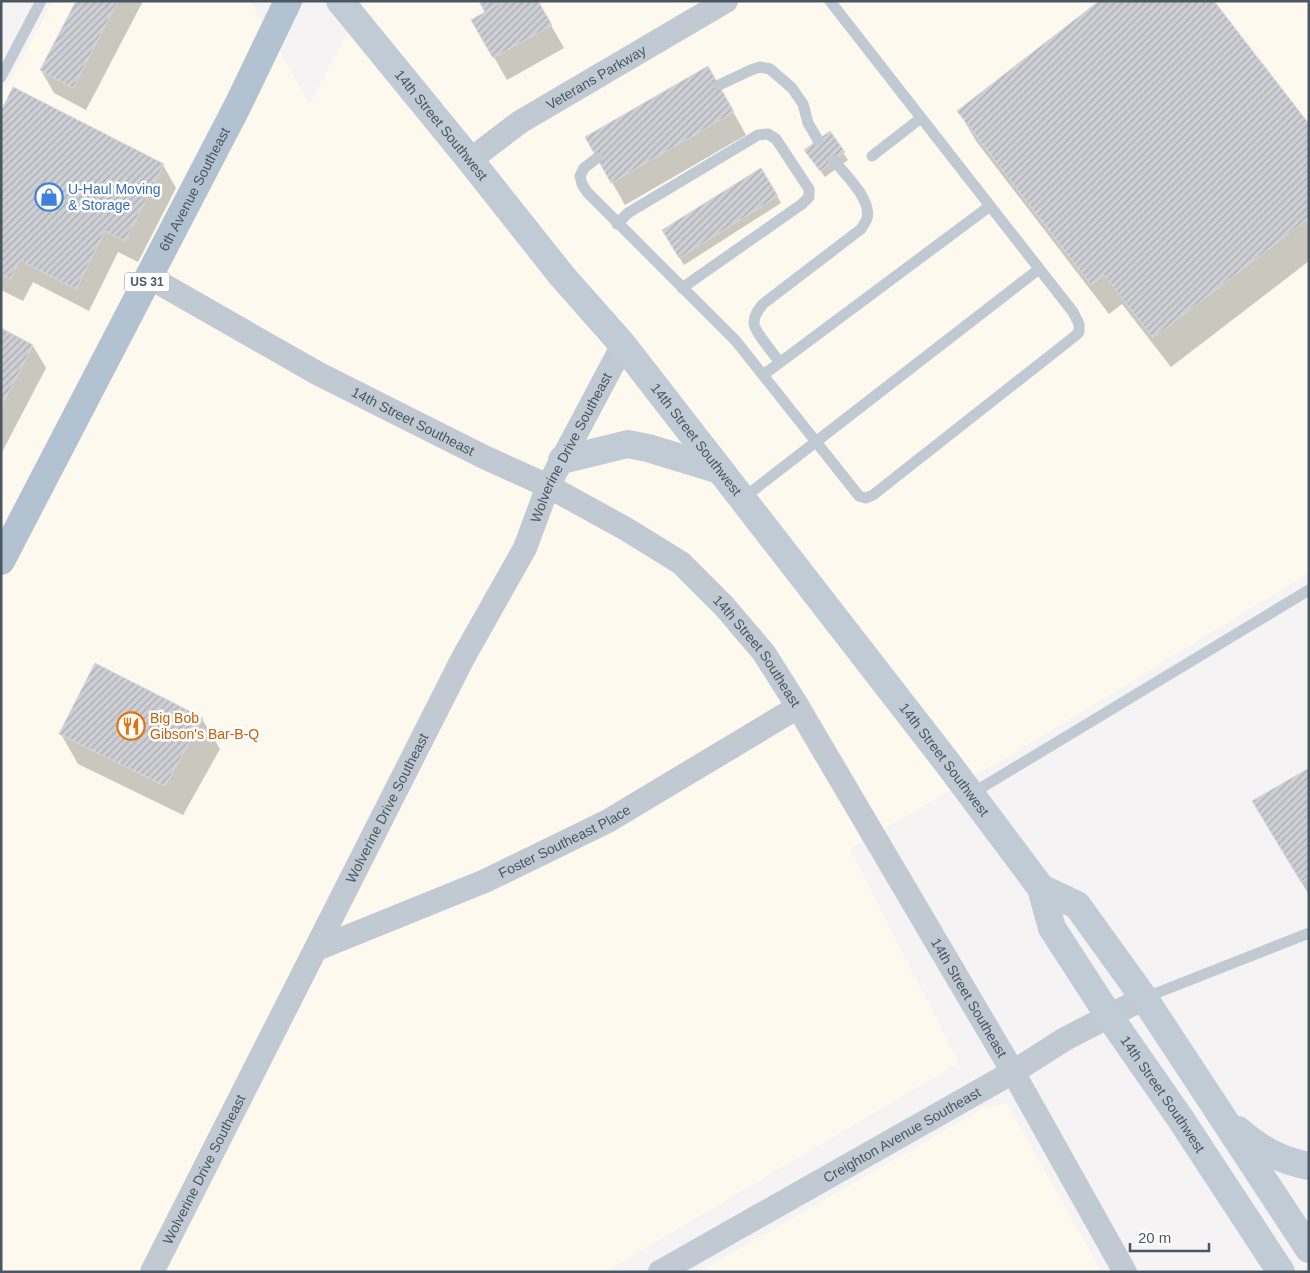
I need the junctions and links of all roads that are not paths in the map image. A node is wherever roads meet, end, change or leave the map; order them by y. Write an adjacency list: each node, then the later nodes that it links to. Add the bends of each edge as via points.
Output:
1 (41, 1): 6 (lane)
2 (288, 1): 17 (main road, 6th Avenue Southeast / US 31)
3 (340, 1): 12 (main road, 14th Street Southwest)
4 (726, 1): 12 (street, Veterans Parkway, via 520,122)
5 (830, 1): 8 (lane)
6 (1, 77)
7 (719, 85): 9 (lane, via 750,70 770,69 792,88 803,104 808,123)
8 (921, 118): 10 (lane); 14 (lane)
9 (818, 140)
10 (872, 156)
11 (597, 158): 15 (lane, via 584,168 580,176 582,184)
12 (470, 160): 19 (main road, 14th Street Southwest, via 562,276)
13 (834, 161): 20 (lane, via 855,184 868,210 867,220 861,229 763,304 757,312 754,323 757,330)
14 (990, 206): 16 (lane); 20 (lane)
15 (617, 224): 18 (lane); 18 (lane, via 628,214 758,135 768,134 776,139 809,189 809,197)
16 (1039, 269): 22 (lane); 22 (lane, via 1073,312 1079,332 873,495 859,496)
17 (149, 278): 25 (street, 14th Street Southeast, via 317,373); 27 (main road, 6th Avenue Southeast / US 31)
18 (682, 288): 21 (lane, via 736,342)
19 (623, 345): 23 (street, Wolverine Drive Southeast); 24 (main road, 14th Street Southwest)
20 (780, 362): 21 (lane)
21 (762, 375): 22 (lane)
22 (815, 442): 26 (lane)
23 (562, 460): 24 (main road, via 628,444); 25 (street, Wolverine Drive Southeast)
24 (720, 470): 26 (main road, 14th Street Southwest)
25 (548, 486): 29 (street, 14th Street Southeast, via 626,528 681,563 724,606 764,654); 33 (street, Wolverine Drive Southeast, via 524,548 463,658)
26 (742, 499): 30 (main road, 14th Street Southwest)
27 (1, 561)
28 (1309, 590): 30 (lane)
29 (798, 707): 33 (street, Foster Southeast Place, via 608,821 485,881); 36 (street, 14th Street Southeast)
30 (971, 794): 31 (main road, 14th Street Southwest)
31 (1041, 888): 34 (main road, 14th Street Southwest, via 1077,906); 35 (main road, 14th Street Southwest, via 1052,928)
32 (1309, 933): 34 (lane)
33 (317, 949): 40 (street, Wolverine Drive Southeast)
34 (1144, 998): 35 (street, Creighton Avenue Southeast); 37 (main road, 14th Street Southwest)
35 (1109, 1016): 36 (street, Creighton Avenue Southeast); 43 (main road, 14th Street Southwest)
36 (1012, 1072): 41 (street, Creighton Avenue Southeast); 42 (street, 14th Street Southeast)
37 (1218, 1113): 38 (main road, via 1256,1146 1278,1157); 39 (main road, 14th Street Southwest)
38 (1309, 1166)
39 (1309, 1249)
40 (152, 1272)
41 (660, 1272)
42 (1124, 1272)
43 (1281, 1272)

